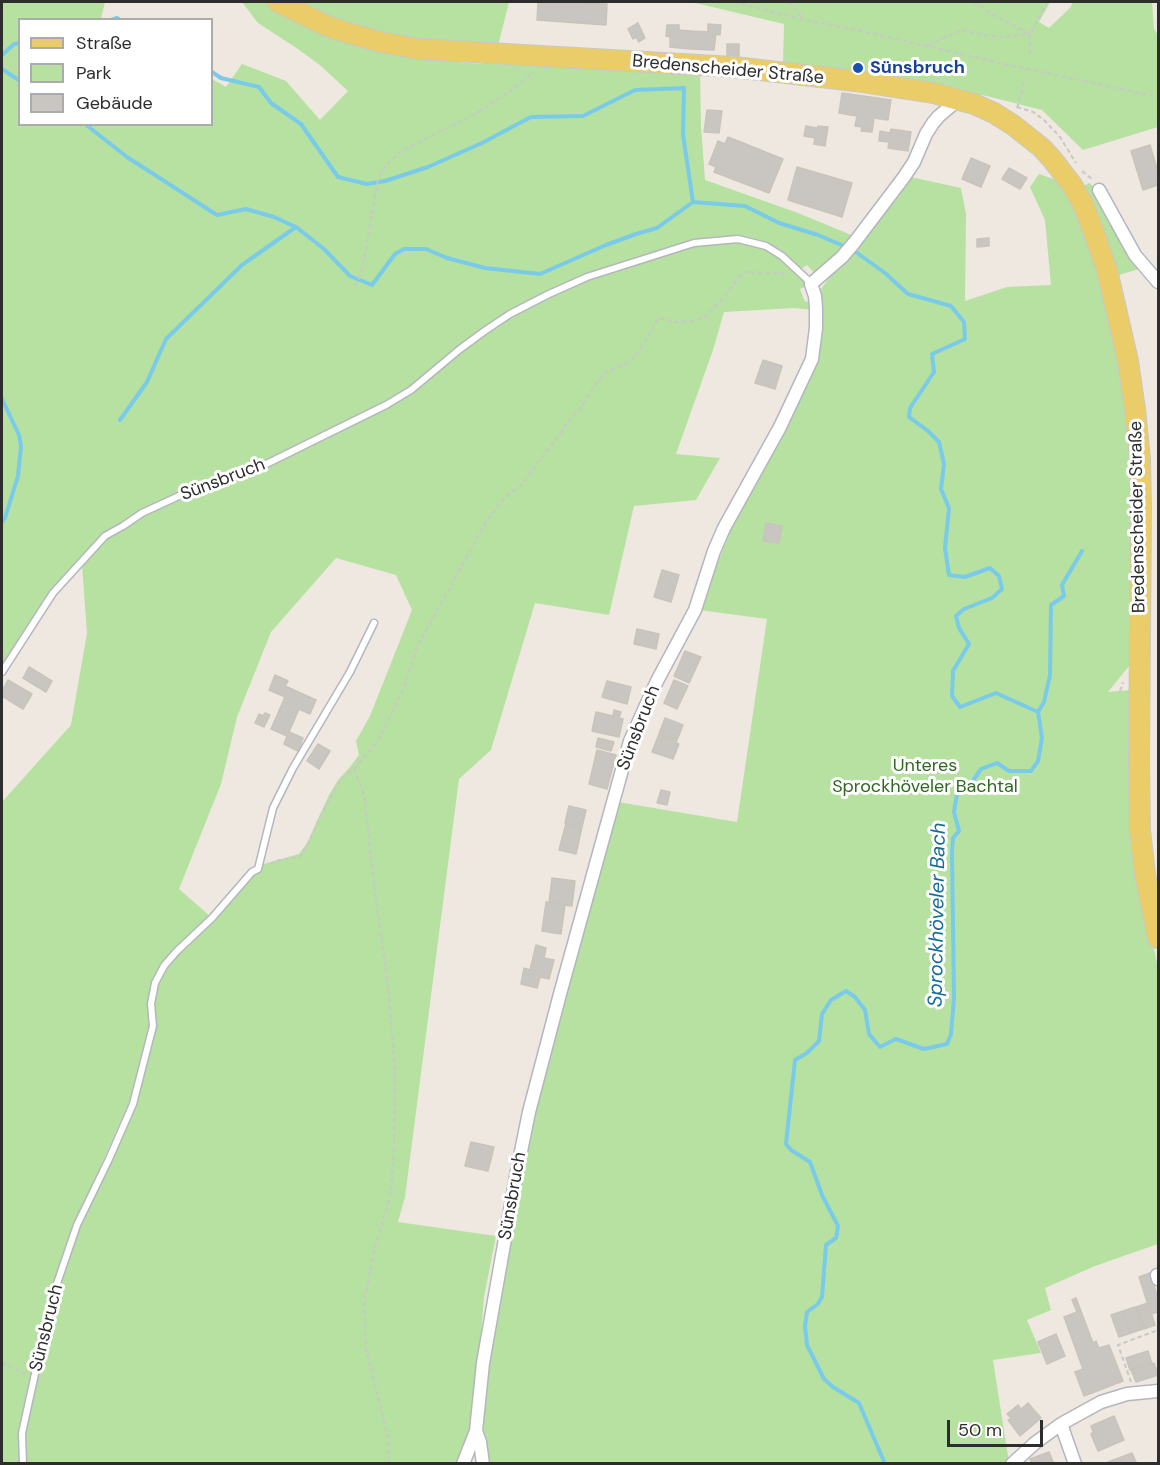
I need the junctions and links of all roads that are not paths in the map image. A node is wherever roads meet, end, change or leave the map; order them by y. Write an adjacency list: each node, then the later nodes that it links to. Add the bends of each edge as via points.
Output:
1 (279, 2): 2 (main road, Bredenscheider Straße, via 327,26 418,50 734,67 855,81)
2 (958, 100): 5 (street, via 933,123 914,162 854,243); 8 (main road, Bredenscheider Straße, via 994,113 1042,148 1083,204 1107,270 1128,361 1140,459 1140,830)
3 (1099, 190): 4 (street, via 1135,255)
4 (1158, 282)
5 (810, 283): 7 (lane, Sünsbruch, via 766,246 738,239 694,243 587,277 549,294 486,330 386,405 252,471 142,513 105,536 53,593); 11 (street, Sünsbruch, via 816,308 812,359 780,427 724,528 695,610 630,741 529,1112 483,1363)
6 (374, 623): 12 (lane, Sünsbruch, via 273,808 258,869 176,952 155,983 151,1004 153,1026 133,1104 77,1225 51,1300 22,1433)
7 (2, 672)
8 (1158, 938)
9 (1158, 1391): 10 (street, via 1110,1398)
10 (1061, 1424): 15 (street); 16 (street)
11 (476, 1431): 13 (street, Sünsbruch); 14 (street)
12 (23, 1464)
13 (464, 1464)
14 (483, 1464)
15 (1012, 1464)
16 (1075, 1464)

